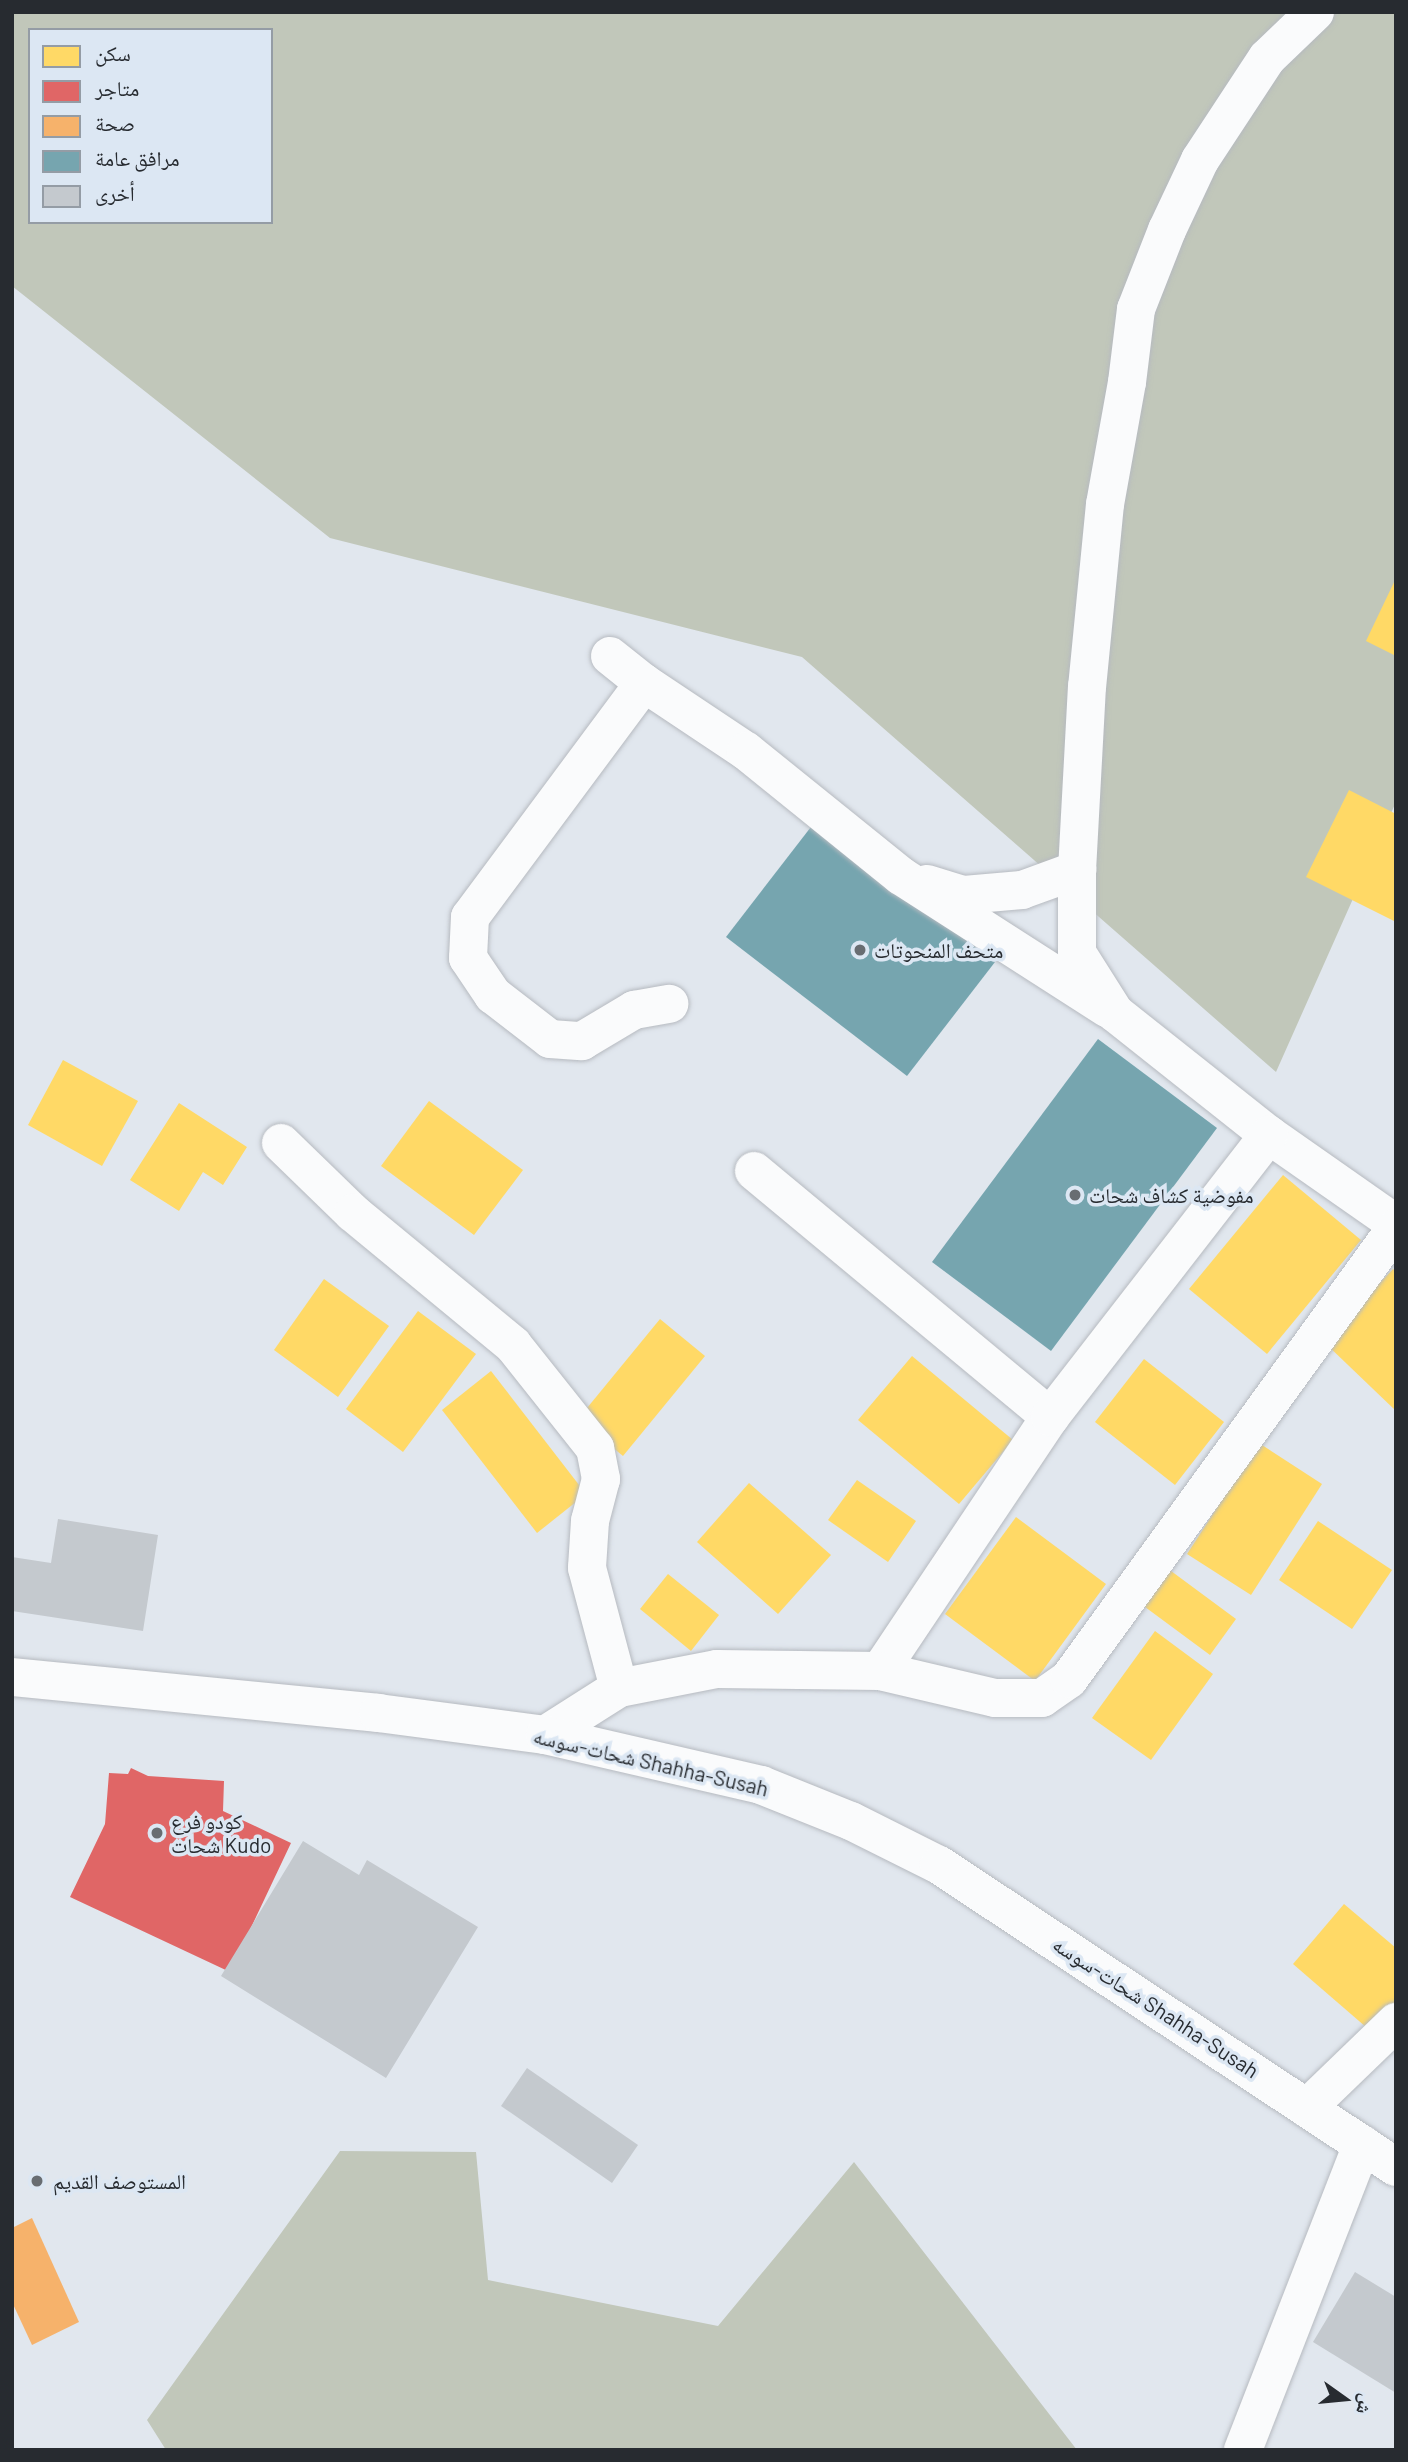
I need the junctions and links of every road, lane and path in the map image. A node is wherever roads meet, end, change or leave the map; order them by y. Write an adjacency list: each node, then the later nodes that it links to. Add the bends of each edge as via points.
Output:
1 (1315, 12): 4 (street, via 1267,58 1200,160 1136,309 1103,517 1087,686)
2 (610, 656): 3 (street)
3 (644, 683): 5 (street, via 746,751); 6 (street, via 470,917 468,958 493,995 550,1039 582,1041 634,1010)
4 (1077, 870): 5 (street, via 1022,890 964,895); 7 (street, via 1077,953)
5 (901, 876): 7 (street)
6 (668, 1003)
7 (1115, 1013): 8 (street)
8 (1269, 1135): 11 (street); 12 (street)
9 (281, 1143): 15 (street, via 353,1213 513,1345 595,1448 601,1479 590,1521 587,1569)
10 (754, 1171): 12 (street)
11 (1396, 1226): 13 (street, via 1069,1679 1041,1698 995,1698)
12 (1051, 1416): 13 (street)
13 (880, 1671): 15 (street, via 717,1669)
14 (12, 1677): 16 (street, شحات-سوسه Shahha-Susah, via 378,1713)
15 (619, 1688): 16 (street)
16 (545, 1735): 18 (street, شحات-سوسه Shahha-Susah, via 761,1785 851,1821 939,1865)
17 (1396, 2022): 18 (street)
18 (1307, 2108): 19 (street, شحات-سوسه Shahha-Susah)
19 (1362, 2144): 20 (street, شحات-سوسه Shahha-Susah); 21 (street)
20 (1396, 2167)
21 (1243, 2450)

